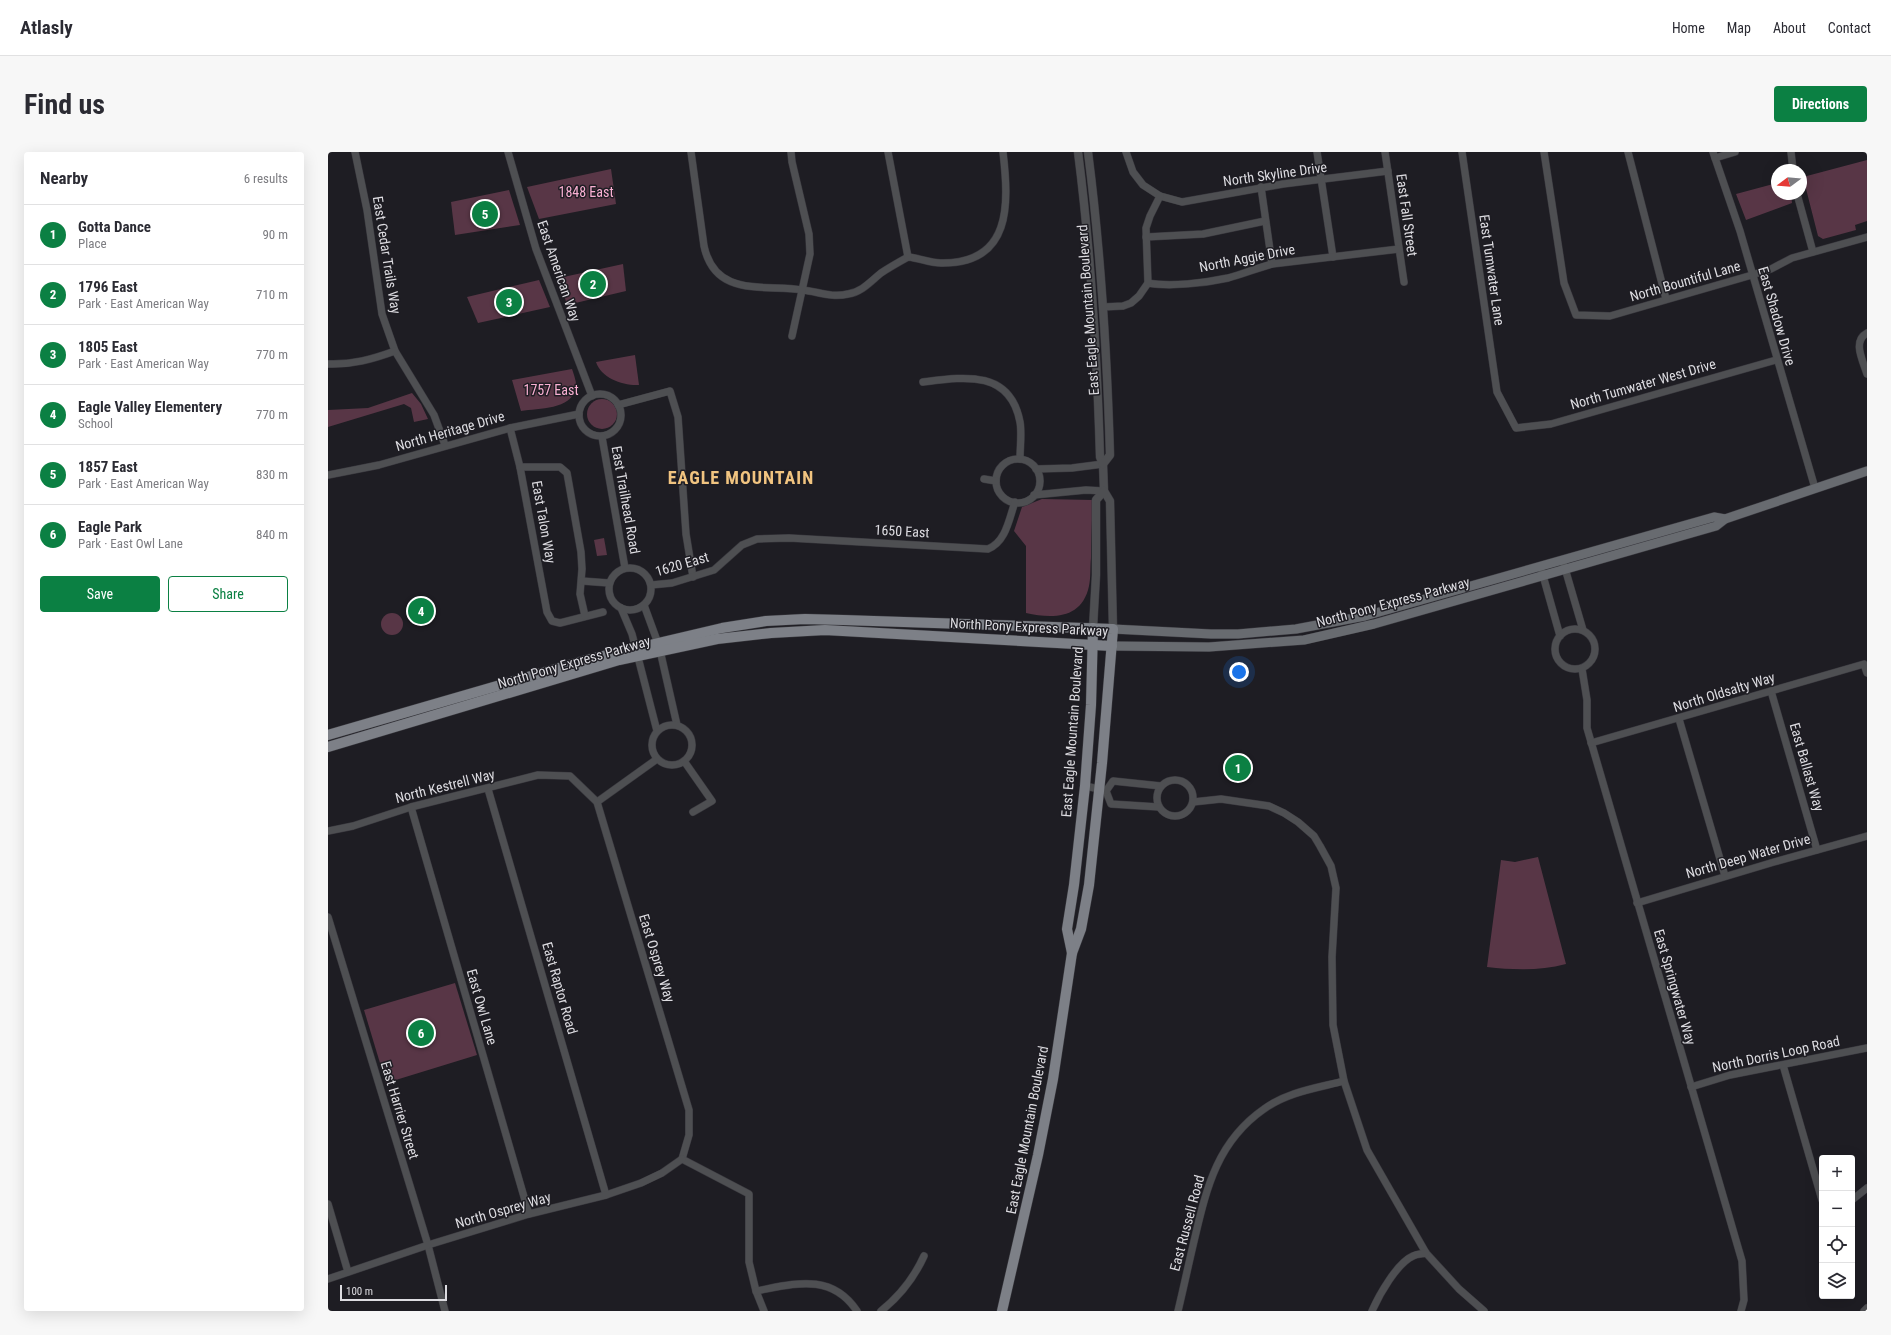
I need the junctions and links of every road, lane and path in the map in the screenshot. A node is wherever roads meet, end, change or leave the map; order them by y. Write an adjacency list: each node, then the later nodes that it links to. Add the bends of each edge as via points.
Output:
1 (355, 152): 40 (street, East Cedar Trails Way, via 367,210 382,314)
2 (508, 152): 45 (street, East American Way, via 536,248)
3 (691, 152): 35 (street, via 706,253 716,272 732,282 749,286)
4 (791, 152): 35 (street, via 809,234 810,254)
5 (888, 152): 29 (street)
6 (1003, 152): 29 (street, via 1005,216 993,244 966,261 941,263)
7 (1078, 152): 53 (street, East Eagle Mountain Boulevard, via 1090,259 1100,457)
8 (1088, 152): 37 (street, East Eagle Mountain Boulevard)
9 (1126, 152): 22 (street, via 1138,180)
10 (1317, 152): 20 (street)
11 (1385, 152): 19 (street, East Fall Street)
12 (1462, 152): 49 (street, East Tumwater Lane, via 1497,392)
13 (1544, 152): 36 (street, North Bountiful Lane, via 1564,283 1576,315 1610,316)
14 (1628, 152): 36 (street)
15 (1736, 152): 17 (street)
16 (1791, 152): 18 (street)
17 (1714, 155): 32 (street, East Shadow Drive)
18 (1792, 164)
19 (1388, 171): 20 (street, North Skyline Drive); 27 (street, East Fall Street)
20 (1321, 180): 21 (street, North Skyline Drive); 30 (street)
21 (1261, 188): 22 (street, North Skyline Drive, via 1188,202); 24 (street)
22 (1163, 198): 25 (street, via 1150,216)
23 (1799, 200): 28 (street)
24 (1265, 221): 25 (street, via 1203,234); 31 (street)
25 (1146, 237): 34 (street)
26 (1867, 237): 28 (street, North Bountiful Lane)
27 (1399, 248): 30 (street, North Aggie Drive); 33 (street, East Fall Street)
28 (1813, 252): 32 (street, North Bountiful Lane)
29 (908, 257): 35 (street, via 883,272 865,287 850,294 833,296)
30 (1333, 257): 31 (street, North Aggie Drive)
31 (1272, 264): 34 (street, North Aggie Drive, via 1227,278 1166,285)
32 (1752, 275): 36 (street, North Bountiful Lane); 41 (street, East Shadow Drive)
33 (1404, 282)
34 (1148, 283): 37 (street, via 1131,303)
35 (803, 290): 38 (street)
36 (1666, 299)
37 (1104, 307): 53 (street, East Eagle Mountain Boulevard, via 1110,455)
38 (792, 336)
39 (1864, 336): 43 (street, via 1859,347)
40 (395, 351): 42 (street, via 370,360 343,365); 51 (street, East Cedar Trails Way, via 434,415)
41 (1776, 360): 49 (street, North Tumwater West Drive, via 1551,424); 60 (street, East Shadow Drive)
42 (328, 364)
43 (1867, 374)
44 (923, 382): 52 (street, via 962,378 993,383 1002,388 1013,400 1020,423)
45 (592, 396): 46 (street, via 608,396); 47 (street, via 584,402)
46 (618, 405): 50 (street, via 621,415 618,427 609,435); 71 (street, via 670,391 678,417 686,534)
47 (579, 414): 48 (street, North Heritage Drive); 50 (street, via 583,428 590,434)
48 (510, 428): 51 (street, North Heritage Drive); 54 (street, East Talon Way)
49 (1516, 428)
50 (602, 437): 68 (street, East Trailhead Road)
51 (445, 445): 57 (street, North Heritage Drive, via 372,466)
52 (1020, 459): 55 (street, via 1032,464); 59 (street, via 1006,462 1001,467)
53 (1103, 464): 55 (street); 61 (street, East Eagle Mountain Boulevard)
54 (520, 467): 72 (street, via 560,467 566,473 581,552); 78 (street, East Talon Way, via 547,612 552,621 560,623)
55 (1036, 469): 62 (street, via 1040,482)
56 (1867, 470): 60 (main road, North Pony Express Parkway)
57 (328, 475)
58 (984, 479): 59 (street)
59 (996, 481): 63 (street, via 1002,495)
60 (1815, 488): 64 (main road, North Pony Express Parkway)
61 (1104, 491): 62 (street, via 1086,490); 79 (street, East Eagle Mountain Boulevard, via 1096,500); 80 (street, East Eagle Mountain Boulevard, via 1110,501)
62 (1034, 495): 63 (street, via 1025,501)
63 (1015, 502): 65 (street, 1650 East, via 1002,538 996,546 988,549)
64 (1725, 519): 66 (main road, North Pony Express Parkway, via 1714,517); 69 (main road, North Pony Express Parkway, via 1716,526)
65 (805, 539): 71 (street, 1620 East, via 757,539 742,545 714,570)
66 (1563, 560): 67 (main road, North Pony Express Parkway); 69 (street)
67 (1540, 566): 70 (street); 80 (main road, North Pony Express Parkway, via 1365,616 1296,629 1232,634)
68 (625, 568): 73 (street, via 616,573); 74 (street, via 645,573)
69 (1565, 570): 70 (main road, North Pony Express Parkway); 81 (street)
70 (1544, 576): 82 (street); 84 (main road, North Pony Express Parkway, via 1374,624 1304,640 1209,647)
71 (693, 577): 74 (street, 1620 East)
72 (582, 581): 73 (street); 78 (street, via 580,594)
73 (610, 583): 76 (street, via 612,600)
74 (651, 586): 75 (street, via 650,596)
75 (644, 604): 76 (street, via 633,610); 85 (street)
76 (621, 608): 86 (street)
77 (603, 612): 78 (street)
78 (585, 616)
79 (1093, 628): 80 (main road, North Pony Express Parkway); 83 (main road, East Eagle Mountain Boulevard); 85 (main road, North Pony Express Parkway, via 805,619 766,621 722,628)
80 (1113, 629): 84 (main road, East Eagle Mountain Boulevard)
81 (1583, 630): 82 (street, via 1571,629); 87 (street, via 1593,640 1596,648 1592,661)
82 (1560, 636): 87 (street, via 1555,645 1555,652 1561,664 1574,670)
83 (1092, 646): 84 (main road, North Pony Express Parkway); 85 (main road, North Pony Express Parkway, via 825,630 771,633); 99 (main road, East Eagle Mountain Boulevard, via 1091,705)
84 (1112, 646): 102 (main road, East Eagle Mountain Boulevard)
85 (659, 647): 86 (main road, North Pony Express Parkway); 91 (street)
86 (637, 652): 92 (street); 93 (main road, North Pony Express Parkway, via 590,659); 95 (main road, North Pony Express Parkway, via 519,692)
87 (1582, 669): 94 (street, East Springwater Way, via 1587,700 1587,728)
88 (1867, 673): 89 (street, North Oldsalty Way, via 1864,664)
89 (1771, 691): 90 (street, North Oldsalty Way); 110 (street, East Ballast Way)
90 (1679, 719): 94 (street, North Oldsalty Way); 111 (street)
91 (677, 725): 92 (street, via 667,724); 97 (street, via 686,729 692,739 691,751)
92 (657, 731): 96 (street, via 651,746)
93 (328, 735)
94 (1591, 743): 112 (street, East Springwater Way)
95 (328, 747)
96 (657, 759): 97 (street, via 668,765 677,765); 103 (street)
97 (684, 761): 107 (street, via 712,800)
98 (570, 776): 101 (street, North Kestrell Way, via 538,775); 103 (street, East Osprey Way)
99 (1084, 786): 102 (street); 114 (main road, East Eagle Mountain Boulevard, via 1067,929)
100 (1161, 786): 102 (street, via 1113,781); 104 (street, via 1170,780 1184,782 1191,789); 106 (street, via 1157,795)
101 (488, 789): 105 (street, North Kestrell Way); 122 (street, East Raptor Road)
102 (1102, 790): 106 (street, via 1111,804); 114 (main road, East Eagle Mountain Boulevard, via 1081,929)
103 (597, 802): 119 (street, East Osprey Way, via 688,1110 689,1135)
104 (1193, 802): 106 (street, via 1180,816 1167,814); 117 (street, via 1221,799 1270,806 1298,822 1314,836 1328,860 1336,888 1332,957 1333,1025)
105 (411, 807): 108 (street, North Kestrell Way); 125 (street, East Owl Lane)
106 (1159, 807)
107 (693, 812)
108 (328, 831)
109 (1867, 836): 110 (street, North Deep Water Drive)
110 (1817, 850): 111 (street, North Deep Water Drive)
111 (1725, 876): 112 (street, North Deep Water Drive)
112 (1637, 903): 118 (street, East Springwater Way)
113 (328, 917): 126 (street, East Harrier Street)
114 (1072, 953): 137 (main road, East Eagle Mountain Boulevard, via 1040,1149)
115 (1867, 1048): 116 (street, North Dorris Loop Road)
116 (1783, 1065): 118 (street, North Dorris Loop Road, via 1730,1075); 121 (street)
117 (1344, 1081): 127 (street, via 1367,1150); 138 (street, East Russell Road, via 1295,1093 1264,1108 1229,1144 1206,1190)
118 (1691, 1087): 141 (street, East Springwater Way, via 1742,1261 1744,1300)
119 (682, 1159): 122 (street, North Osprey Way, via 641,1184); 131 (street, via 749,1194 749,1262)
120 (1867, 1188): 123 (street)
121 (1819, 1191)
122 (606, 1195): 125 (street, North Osprey Way)
123 (1855, 1198)
124 (328, 1204): 129 (street)
125 (529, 1214): 126 (street, North Osprey Way)
126 (428, 1246): 129 (street, North Osprey Way); 133 (street, East Harrier Street)
127 (1426, 1253): 139 (street, via 1412,1256 1398,1268 1386,1283); 140 (street, via 1459,1289)
128 (924, 1256): 136 (street, via 916,1274 905,1289)
129 (348, 1272): 130 (street, North Osprey Way)
130 (328, 1279)
131 (756, 1291): 134 (street); 135 (street, via 807,1282 841,1293)
132 (1867, 1308): 142 (street)
133 (445, 1311)
134 (764, 1311)
135 (857, 1311)
136 (881, 1311)
137 (1002, 1311)
138 (1178, 1311)
139 (1372, 1311)
140 (1484, 1311)
141 (1741, 1311)
142 (1864, 1311)

